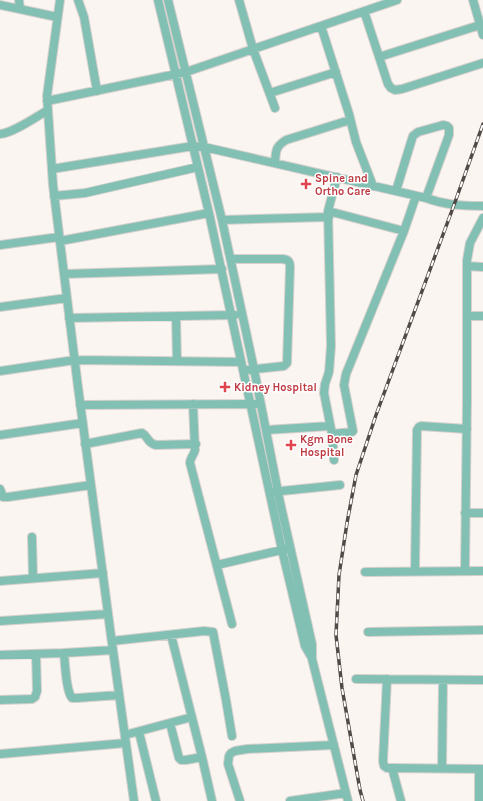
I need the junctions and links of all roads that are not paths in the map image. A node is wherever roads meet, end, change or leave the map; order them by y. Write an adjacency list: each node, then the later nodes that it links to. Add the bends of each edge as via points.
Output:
1 (19, 0): 10 (street)
2 (60, 0): 12 (street)
3 (78, 0): 22 (street, via 84,17)
4 (158, 0): 21 (street)
5 (168, 0): 19 (street)
6 (239, 0): 16 (street)
7 (397, 0): 11 (street)
8 (473, 0): 13 (street)
9 (0, 5): 10 (street)
10 (20, 9): 12 (street)
11 (364, 11): 14 (street); 17 (street)
12 (57, 17): 24 (street)
13 (480, 25): 15 (street); 17 (street)
14 (321, 26): 16 (street); 20 (street)
15 (483, 35)
16 (253, 49): 19 (street); 23 (street)
17 (379, 57): 18 (street, via 388,84 395,90)
18 (483, 63)
19 (186, 72): 21 (street); 29 (street)
20 (336, 72): 23 (street); 26 (street)
21 (176, 74): 22 (street); 28 (street)
22 (97, 91): 24 (street)
23 (270, 93): 25 (street)
24 (47, 106): 27 (street, via 11,131); 32 (street)
25 (275, 108)
26 (350, 120): 30 (street, via 286,140 277,149); 34 (street)
27 (0, 134)
28 (193, 146): 29 (street); 31 (street); 32 (street)
29 (204, 146): 30 (street); 43 (street)
30 (275, 163): 33 (street)
31 (198, 167): 36 (street, via 85,192); 40 (street)
32 (52, 169): 36 (street)
33 (337, 177): 34 (street); 41 (street)
34 (373, 186): 35 (street)
35 (396, 192): 37 (street); 38 (street, via 413,136 418,132 447,126 449,135)
36 (54, 196): 45 (street)
37 (416, 196): 38 (street); 44 (street)
38 (426, 198): 39 (street, via 454,205)
39 (483, 206)
40 (209, 213): 45 (street); 50 (street)
41 (329, 214): 43 (street); 44 (street); 73 (street, via 331,346 324,393)
42 (483, 218): 48 (street, via 470,243)
43 (222, 220): 47 (street)
44 (404, 230): 73 (street, via 346,374 344,385 353,430 349,433)
45 (60, 239): 46 (street); 51 (street)
46 (0, 245)
47 (231, 259): 55 (street); 63 (street, via 283,259 290,262 287,363 284,366)
48 (467, 266): 49 (street); 57 (street)
49 (483, 266)
50 (222, 269): 51 (street); 54 (street)
51 (64, 274): 52 (street)
52 (67, 298): 53 (street); 59 (street)
53 (0, 308)
54 (231, 315): 55 (street); 56 (street); 62 (street)
55 (242, 315): 63 (street)
56 (176, 316): 59 (street); 61 (street)
57 (467, 316): 58 (street); 71 (street)
58 (483, 316)
59 (69, 318): 60 (street)
60 (75, 360): 61 (street); 64 (street); 69 (street)
61 (176, 361): 62 (street)
62 (241, 362): 65 (street)
63 (254, 370): 65 (street); 66 (street)
64 (0, 371)
65 (243, 371): 68 (street)
66 (260, 403): 68 (street); 72 (street)
67 (193, 404): 68 (street); 69 (street); 76 (street)
68 (250, 404): 81 (street)
69 (80, 405): 70 (street)
70 (83, 423): 74 (street); 75 (street)
71 (467, 429): 82 (street); 88 (street, via 422,426 417,430)
72 (266, 430): 73 (street); 81 (street)
73 (331, 430): 77 (street)
74 (0, 435)
75 (85, 444): 76 (street, via 142,433 149,442 156,444); 78 (street)
76 (196, 444): 87 (street, via 190,463)
77 (334, 460)
78 (91, 485): 80 (street, via 8,497 3,497); 92 (street)
79 (340, 485): 81 (street)
80 (0, 489)
81 (273, 492): 85 (street); 86 (street)
82 (465, 513): 83 (street); 89 (street)
83 (483, 513)
84 (32, 537): 93 (street)
85 (290, 548): 86 (street); 106 (street, via 312,644)
86 (282, 550): 87 (street); 106 (street, via 305,646)
87 (217, 565): 97 (street)
88 (415, 571): 89 (street); 91 (street)
89 (465, 571): 90 (street)
90 (483, 571)
91 (365, 572)
92 (103, 573): 93 (street); 95 (street)
93 (33, 578): 94 (street)
94 (0, 581)
95 (108, 614): 96 (street); 101 (street)
96 (0, 621)
97 (232, 624)
98 (483, 630): 99 (street)
99 (368, 632)
100 (171, 635): 101 (street); 113 (street); 116 (street, via 213,632)
101 (112, 640): 102 (street)
102 (113, 650): 103 (street); 111 (street)
103 (64, 653): 104 (street); 111 (street, via 68,689 72,698)
104 (36, 654): 105 (street); 112 (street, via 35,697)
105 (0, 655)
106 (312, 659): 118 (street)
107 (356, 680): 108 (street)
108 (387, 680): 109 (street); 121 (street, via 383,764 387,768)
109 (444, 680): 110 (street); 122 (street)
110 (483, 680)
111 (119, 695): 117 (street)
112 (0, 700)
113 (192, 717): 114 (street); 120 (street)
114 (170, 723): 115 (street); 120 (street, via 179,758 186,760)
115 (138, 732): 117 (street); 126 (street)
116 (232, 736)
117 (126, 739): 119 (street); 125 (street)
118 (334, 745): 124 (street); 128 (street, via 247,749 231,753 228,764)
119 (0, 754)
120 (202, 757): 127 (street)
121 (392, 768): 122 (street); 130 (street)
122 (442, 768): 123 (street)
123 (481, 769): 131 (street)
124 (347, 797): 129 (street)
125 (134, 801)
126 (156, 801)
127 (212, 801)
128 (240, 801)
129 (290, 801)
130 (401, 801)
131 (479, 801)

